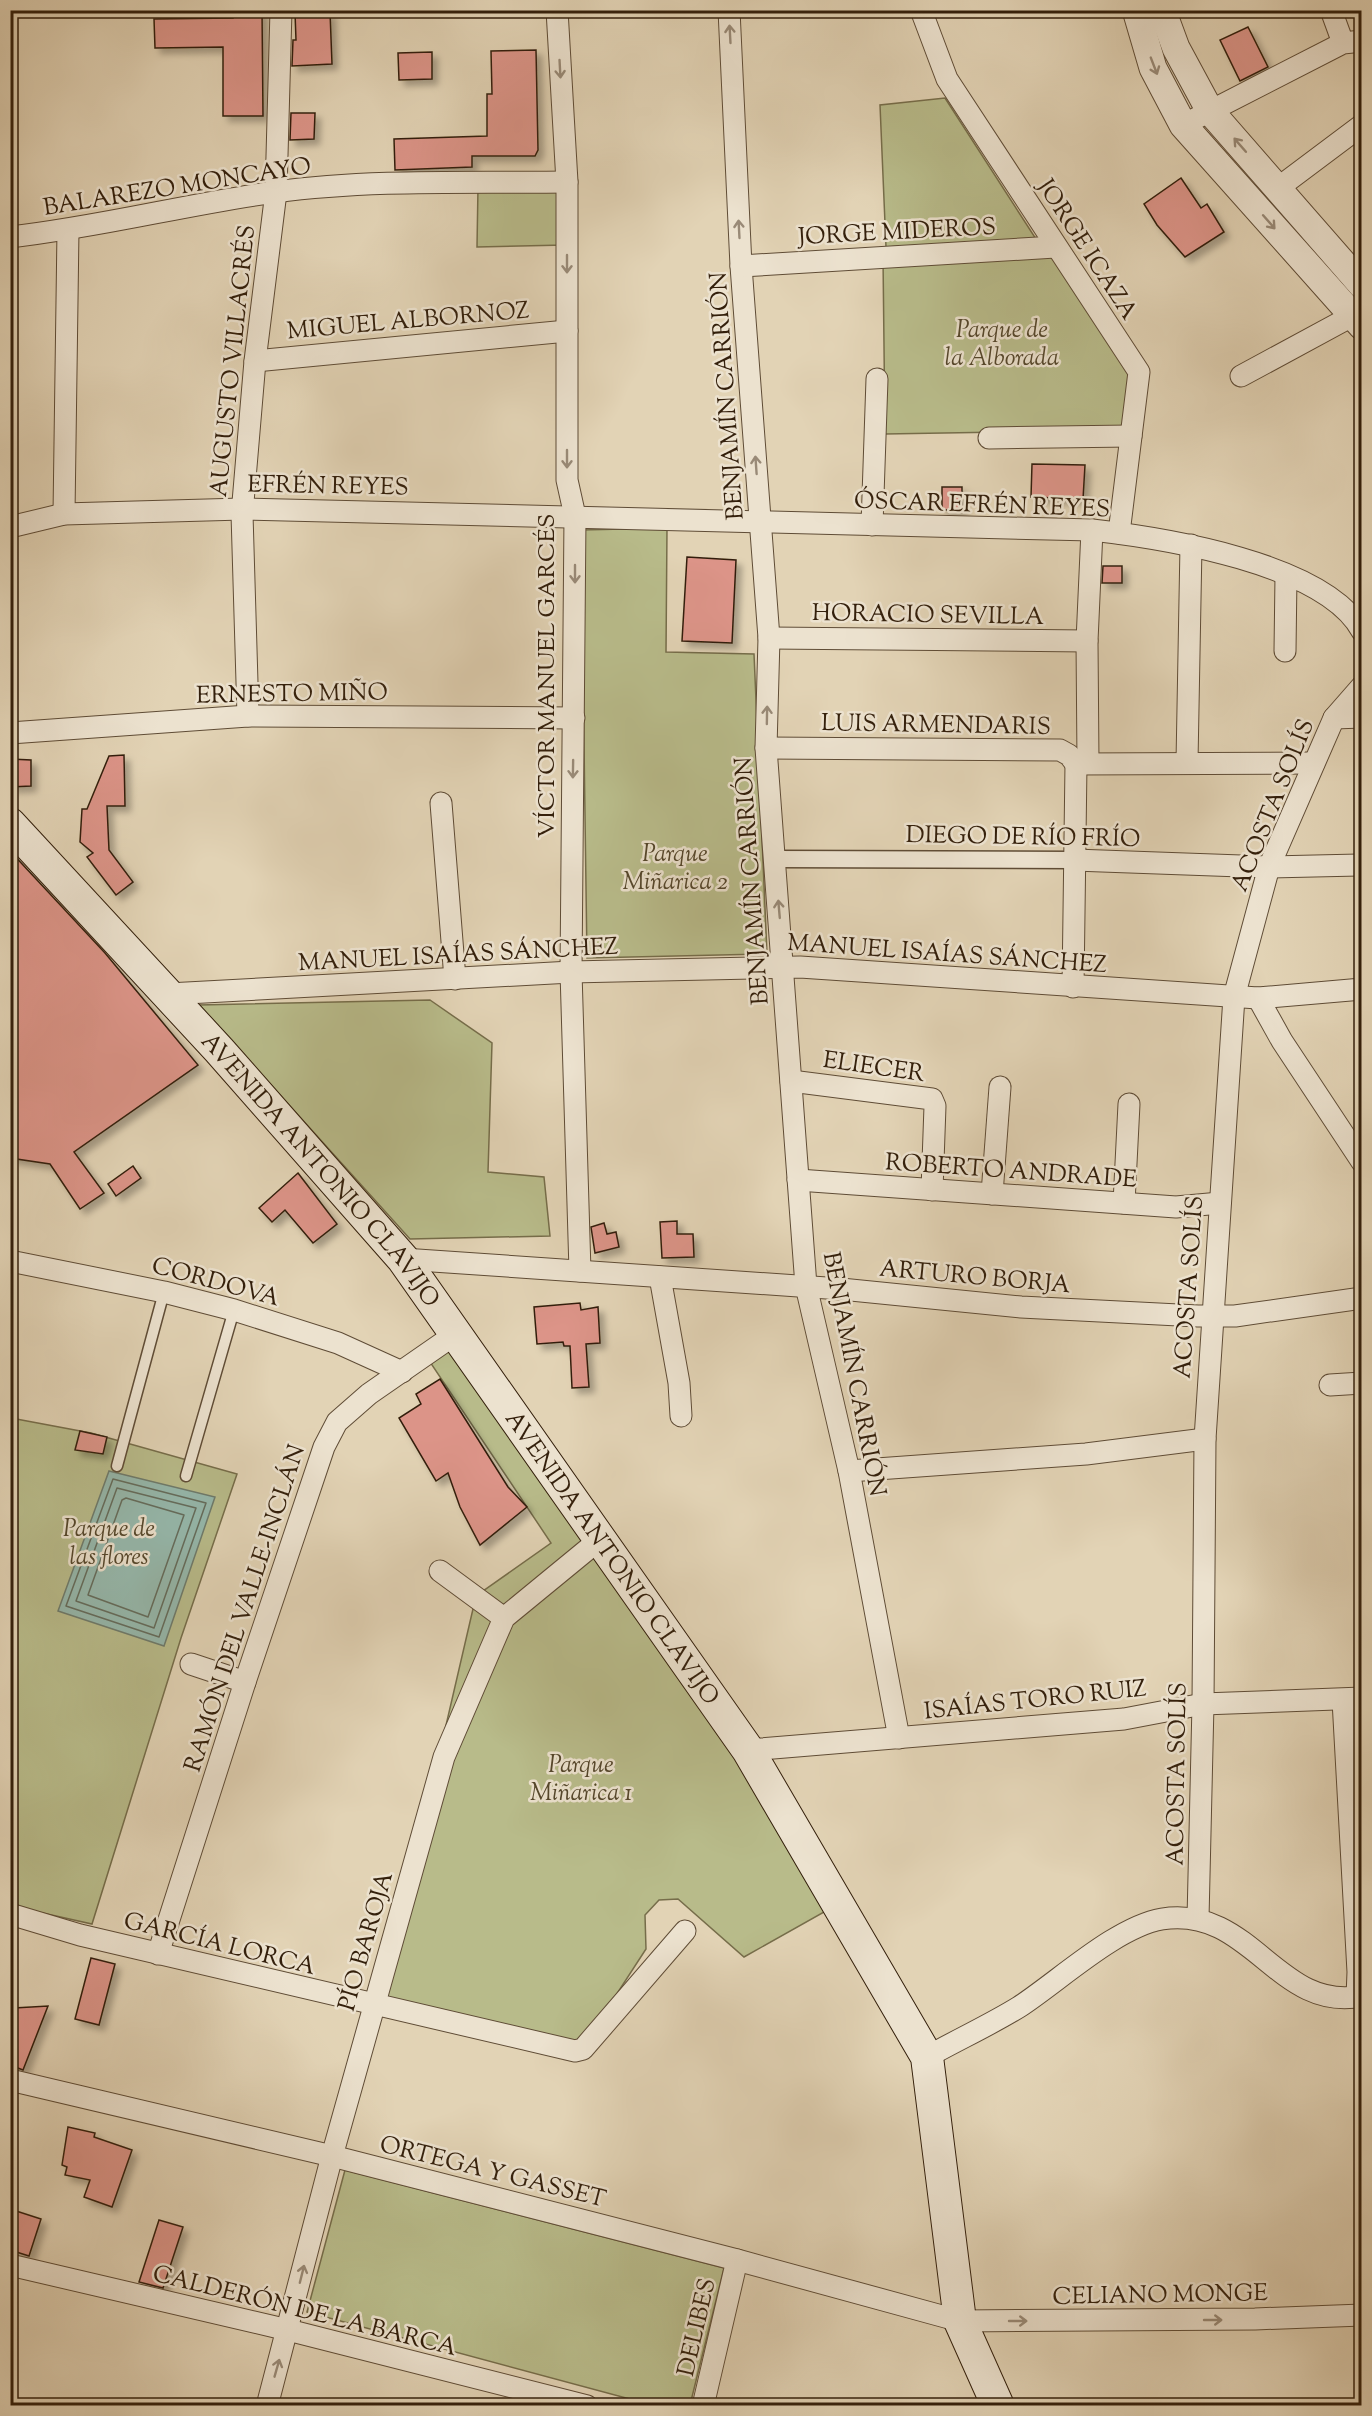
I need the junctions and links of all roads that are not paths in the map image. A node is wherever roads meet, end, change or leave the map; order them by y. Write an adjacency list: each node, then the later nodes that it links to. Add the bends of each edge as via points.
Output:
1 (281, 10): 14 (street, AUGUSTO VILLACRÉS)
2 (557, 10): 12 (street, VÍCTOR MANUEL GARCÉS, one-way to 12)
3 (729, 10): 18 (street, BENJAMÍN CARRIÓN, one-way to 3)
4 (921, 10): 17 (street, JORGE ICAZA, via 947,79)
5 (1136, 10): 10 (street, one-way to 10, via 1153,68)
6 (1162, 10): 9 (street, via 1176,48)
7 (1331, 10): 8 (street)
8 (1352, 42): 9 (street)
9 (1210, 111): 10 (street); 13 (street, one-way to 9)
10 (1183, 125): 20 (street, one-way to 20)
11 (1362, 125): 13 (street)
12 (567, 182): 14 (street, BALAREZO MONCAYO, via 391,185); 21 (street, VÍCTOR MANUEL GARCÉS, one-way to 21)
13 (1278, 189): 19 (street)
14 (276, 192): 15 (street, BALAREZO MONCAYO); 22 (street, AUGUSTO VILLACRÉS)
15 (68, 231): 16 (street, BALAREZO MONCAYO); 28 (street)
16 (10, 237)
17 (1055, 247): 18 (street, JORGE MIDEROS); 25 (street, JORGE ICAZA, via 1139,372)
18 (741, 266): 30 (street, BENJAMÍN CARRIÓN, one-way to 18)
19 (1362, 285)
20 (1357, 321): 23 (street)
21 (567, 331): 22 (street, MIGUEL ALBORNOZ); 29 (street, VÍCTOR MANUEL GARCÉS, one-way to 29, via 567,480)
22 (255, 361): 27 (street, AUGUSTO VILLACRÉS)
23 (1241, 376)
24 (877, 379): 31 (street)
25 (1131, 436): 26 (street); 34 (street, JORGE ICAZA)
26 (989, 438)
27 (242, 509): 28 (street, EFRÉN REYES); 29 (street, EFRÉN REYES); 42 (street, AUGUSTO VILLACRÉS)
28 (64, 514): 32 (street, EFRÉN REYES)
29 (575, 516): 30 (street, ÓSCAR EFRÉN REYES); 44 (street, VÍCTOR MANUEL GARCÉS, one-way to 44)
30 (761, 523): 31 (street, ÓSCAR EFRÉN REYES); 38 (street, BENJAMÍN CARRIÓN)
31 (872, 525): 33 (street, ÓSCAR EFRÉN REYES)
32 (10, 527)
33 (1092, 530): 34 (street, ÓSCAR EFRÉN REYES); 39 (street)
34 (1119, 533): 35 (street, ÓSCAR EFRÉN REYES)
35 (1191, 545): 36 (street, ÓSCAR EFRÉN REYES, via 1259,564); 48 (street)
36 (1286, 576): 37 (street, ÓSCAR EFRÉN REYES, via 1330,597 1347,610); 40 (street)
37 (1362, 631)
38 (768, 639): 39 (street, HORACIO SEVILLA); 47 (street, BENJAMÍN CARRIÓN, one-way to 38)
39 (1087, 641): 50 (street)
40 (1286, 651)
41 (1362, 686): 45 (street, ACOSTA SOLÍS)
42 (248, 716): 44 (street, ERNESTO MIÑO); 46 (street, ERNESTO MIÑO)
43 (1362, 717): 45 (street)
44 (574, 718): 58 (street, VÍCTOR MANUEL GARCÉS, one-way to 58)
45 (1335, 718): 49 (street, ACOSTA SOLÍS)
46 (10, 733)
47 (766, 748): 50 (street, LUIS ARMENDARIS, via 1060,750); 53 (street, BENJAMÍN CARRIÓN)
48 (1187, 762): 49 (street); 50 (street)
49 (1314, 763): 56 (street, ACOSTA SOLÍS)
50 (1082, 764): 54 (street)
51 (441, 803): 59 (street)
52 (12, 828): 62 (main road, AVENIDA ANTONIO CLAVIJO)
53 (775, 858): 54 (street, DIEGO DE RÍO FRÍO); 57 (street, BENJAMÍN CARRIÓN, one-way to 53)
54 (1074, 861): 56 (street, DIEGO DE RÍO FRÍO); 60 (street)
55 (1359, 865): 56 (street, DIEGO DE RÍO FRÍO)
56 (1269, 867): 63 (street, ACOSTA SOLÍS)
57 (784, 968): 58 (street, MANUEL ISAÍAS SÁNCHEZ); 60 (street, MANUEL ISAÍAS SÁNCHEZ); 65 (street, BENJAMÍN CARRIÓN)
58 (571, 972): 59 (street, MANUEL ISAÍAS SÁNCHEZ); 76 (street, VÍCTOR MANUEL GARCÉS)
59 (455, 979): 62 (street, MANUEL ISAÍAS SÁNCHEZ)
60 (1073, 987): 63 (street, MANUEL ISAÍAS SÁNCHEZ)
61 (1362, 989): 64 (street, MANUEL ISAÍAS SÁNCHEZ)
62 (168, 994): 74 (main road, AVENIDA ANTONIO CLAVIJO)
63 (1233, 997): 64 (street, MANUEL ISAÍAS SÁNCHEZ); 73 (street, ACOSTA SOLÍS)
64 (1258, 998): 68 (street)
65 (790, 1081): 69 (street, BENJAMÍN CARRIÓN); 70 (street, ELIECER, via 932,1099)
66 (1000, 1087): 71 (street)
67 (1129, 1104): 72 (street)
68 (1362, 1162)
69 (798, 1180): 70 (street, ROBERTO ANDRADE); 78 (street, BENJAMÍN CARRIÓN)
70 (932, 1190): 71 (street, ROBERTO ANDRADE)
71 (992, 1194): 72 (street, ROBERTO ANDRADE)
72 (1124, 1203): 73 (street, ROBERTO ANDRADE, via 1176,1207)
73 (1220, 1203): 82 (street, ACOSTA SOLÍS)
74 (403, 1259): 76 (street, ARTURO BORJA); 83 (main road, AVENIDA ANTONIO CLAVIJO)
75 (10, 1261): 79 (street, CORDOVA)
76 (580, 1271): 77 (street, ARTURO BORJA)
77 (660, 1277): 78 (street, ARTURO BORJA); 87 (street)
78 (806, 1287): 82 (street, ARTURO BORJA, via 1021,1307); 90 (street, BENJAMÍN CARRIÓN)
79 (164, 1292): 81 (street, CORDOVA); 89 (lane)
80 (1362, 1298): 82 (street, ARTURO BORJA)
81 (234, 1310): 84 (street, CORDOVA, via 339,1343); 91 (lane)
82 (1211, 1316): 88 (street, ACOSTA SOLÍS)
83 (457, 1333): 84 (street, RAMÓN DEL VALLE-INCLÁN); 92 (main road, AVENIDA ANTONIO CLAVIJO)
84 (402, 1372): 96 (street, RAMÓN DEL VALLE-INCLÁN, via 337,1422 324,1447)
85 (1362, 1383): 86 (street)
86 (1330, 1385)
87 (681, 1416)
88 (1204, 1438): 90 (street, via 1086,1454); 98 (street, ACOSTA SOLÍS)
89 (117, 1466)
90 (849, 1471): 99 (street, BENJAMÍN CARRIÓN)
91 (186, 1476)
92 (599, 1540): 94 (street, PÍO BAROJA); 100 (main road, AVENIDA ANTONIO CLAVIJO)
93 (440, 1571): 94 (street)
94 (504, 1618): 106 (street, PÍO BAROJA, via 444,1757)
95 (191, 1664): 96 (street)
96 (245, 1682): 104 (street, RAMÓN DEL VALLE-INCLÁN)
97 (1352, 1699): 98 (street, ISAÍAS TORO RUIZ); 105 (street)
98 (1203, 1704): 99 (street, ISAÍAS TORO RUIZ, via 1124,1719); 102 (street, ACOSTA SOLÍS)
99 (899, 1738): 100 (street, ISAÍAS TORO RUIZ)
100 (748, 1750): 107 (main road, AVENIDA ANTONIO CLAVIJO)
101 (10, 1914): 104 (street, GARCÍA LORCA)
102 (1198, 1919): 105 (street, via 1236,1936 1289,1980 1313,1993 1334,1999); 107 (street, via 1162,1919 1129,1930 1018,2007)
103 (685, 1931): 106 (street, GARCÍA LORCA, via 583,2049 576,2051)
104 (158, 1954): 106 (street, GARCÍA LORCA)
105 (1359, 1997)
106 (373, 2006): 109 (street, PÍO BAROJA)
107 (927, 2057): 113 (main road, AVENIDA ANTONIO CLAVIJO)
108 (10, 2080): 109 (street, ORTEGA Y GASSET)
109 (332, 2156): 110 (street, ORTEGA Y GASSET); 114 (street, PÍO BAROJA, one-way to 109)
110 (737, 2260): 113 (street, ORTEGA Y GASSET); 117 (street, DELIBES)
111 (10, 2265): 114 (street, CALDERÓN DE LA BARCA)
112 (1362, 2315): 113 (street, CELIANO MONGE, one-way to 112)
113 (960, 2321): 118 (main road, AVENIDA ANTONIO CLAVIJO)
114 (288, 2330): 115 (street, PÍO BAROJA, one-way to 114); 116 (street, CALDERÓN DE LA BARCA)
115 (267, 2406)
116 (587, 2406)
117 (703, 2406)
118 (998, 2406)

